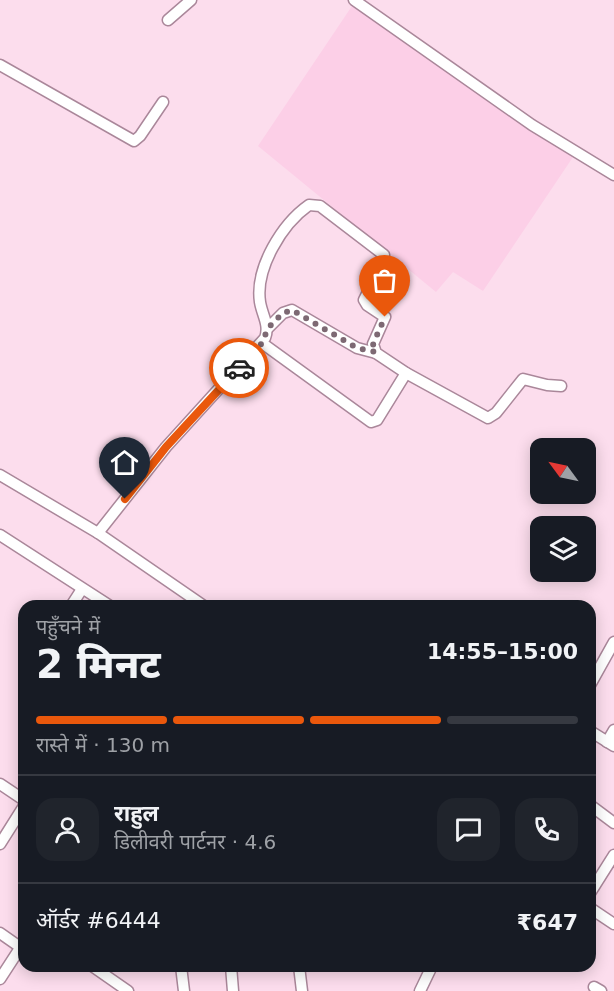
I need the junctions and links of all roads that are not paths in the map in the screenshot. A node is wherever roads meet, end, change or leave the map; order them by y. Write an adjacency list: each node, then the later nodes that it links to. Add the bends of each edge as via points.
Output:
1 (191, 0): 3 (street)
2 (354, 0): 6 (street, via 532,125)
3 (168, 20)
4 (0, 65): 5 (street, via 134,141)
5 (163, 102)
6 (614, 175)
7 (268, 328): 8 (street); 9 (street, via 292,310 357,348); 9 (street, via 261,304 261,274 287,228 303,209 315,204 384,255 364,300 385,317 373,344)
8 (262, 343): 10 (street, via 371,422 377,420); 13 (street, via 166,447)
9 (376, 352): 10 (street)
10 (406, 372): 11 (street, via 488,418 523,379)
11 (561, 386)
12 (0, 475): 13 (street)
13 (98, 533): 18 (street)
14 (0, 536): 15 (street)
15 (82, 589): 16 (street); 17 (street)
16 (75, 600)
17 (100, 600)
18 (195, 600)
19 (613, 646): 20 (street)
20 (596, 675)
21 (614, 730): 23 (street)
22 (596, 735): 23 (street)
23 (610, 744)
24 (0, 784): 25 (street)
25 (18, 796)
26 (596, 810): 28 (street)
27 (18, 816): 29 (street)
28 (614, 823)
29 (0, 844)
30 (614, 855): 31 (street)
31 (596, 883)
32 (596, 912): 33 (street)
33 (614, 924)
34 (0, 933): 35 (street)
35 (18, 942)
36 (18, 950): 42 (street)
37 (101, 972): 43 (street)
38 (182, 972): 44 (street)
39 (231, 972): 45 (street)
40 (300, 972): 46 (street)
41 (429, 972): 47 (street)
42 (0, 979)
43 (128, 991)
44 (184, 991)
45 (233, 991)
46 (302, 991)
47 (420, 991)

